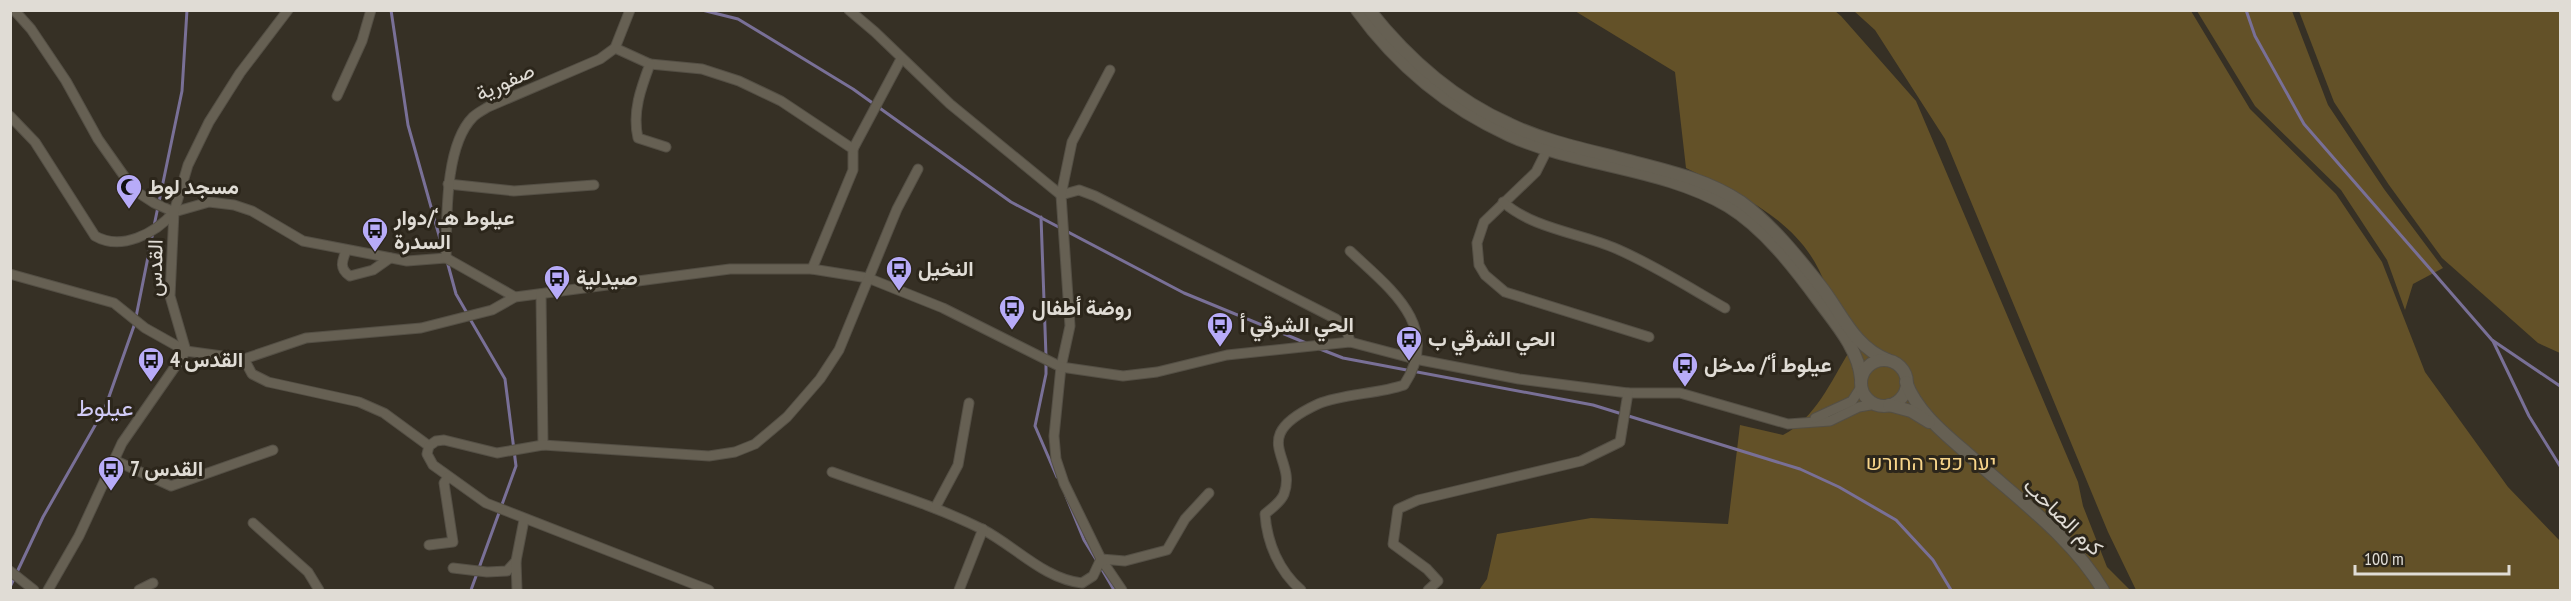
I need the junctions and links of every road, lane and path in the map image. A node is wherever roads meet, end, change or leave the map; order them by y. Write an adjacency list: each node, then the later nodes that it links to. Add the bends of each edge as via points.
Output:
1 (14, 10): 22 (street, via 32,29 98,139 134,190)
2 (288, 10): 22 (street, القدس, via 209,122 188,165)
3 (372, 10): 12 (street)
4 (630, 10): 8 (street)
5 (849, 10): 9 (street)
6 (1357, 10): 14 (street, via 1402,64 1438,94 1495,129)
7 (1369, 10): 14 (street, via 1412,58 1457,95)
8 (615, 48): 10 (street); 18 (street, صفورية, via 600,59 488,107 472,118 453,160)
9 (901, 59): 16 (street); 20 (street)
10 (650, 64): 15 (street, via 640,88 636,127 639,138); 16 (street, via 702,69 739,81 781,101)
11 (1110, 70): 20 (street, via 1072,142)
12 (337, 96)
13 (10, 116): 22 (street, via 35,142 94,236 106,243 123,243 162,226)
14 (1550, 144): 21 (street, via 1536,172); 38 (street, via 1696,179 1740,202 1804,266 1863,347); 41 (street, via 1685,187 1743,216 1783,256 1830,316 1856,357)
15 (666, 147)
16 (852, 149): 27 (street, via 852,170)
17 (918, 169): 29 (street)
18 (448, 184): 19 (street, via 514,191); 26 (street, صفورية)
19 (594, 185)
20 (1061, 195): 34 (street, via 1079,190 1095,196 1326,313 1346,327); 39 (street, via 1070,326)
21 (1503, 202): 32 (street, via 1530,219 1641,260); 33 (street, via 1484,222 1477,243 1479,265 1494,283 1518,297)
22 (174, 212): 23 (street, via 209,202 234,205 252,211 303,241); 35 (street, القدس, via 171,297)
23 (346, 251): 25 (street); 25 (street, via 341,263 350,276 372,270)
24 (1350, 251): 37 (street, via 1409,313 1418,341)
25 (390, 258): 26 (street)
26 (446, 258): 31 (street)
27 (812, 269): 29 (street); 30 (street, via 730,269)
28 (10, 274): 35 (street, via 114,303 145,328)
29 (868, 278): 39 (street, via 943,308); 47 (street, via 839,350 820,379 787,417 755,444 709,456)
30 (541, 294): 31 (street); 47 (street)
31 (515, 297): 36 (street, via 492,310 421,328 306,338)
32 (1725, 308)
33 (1649, 337)
34 (1350, 342): 37 (street); 39 (street, via 1227,356 1123,376)
35 (186, 351): 36 (street); 50 (street)
36 (244, 359): 48 (street, via 252,374 268,382 359,402 384,414)
37 (1415, 359): 42 (street, via 1519,379); 72 (street, via 1404,385 1319,403 1279,435 1277,445 1286,485 1284,495 1265,514 1266,525 1278,563)
38 (1888, 360): 40 (street, via 1901,368); 41 (street, via 1873,362 1863,373)
39 (1060, 367): 59 (street, via 1054,435 1056,459)
40 (1906, 382): 44 (street, via 1902,396); 46 (street, كرم الصاحب)
41 (1861, 383): 44 (street, via 1868,399); 45 (street, via 1844,406)
42 (1628, 393): 45 (street, via 1680,393 1773,422); 73 (street, via 1620,442 1581,461 1419,500 1398,509 1393,544 1438,581)
43 (969, 402): 54 (street, via 958,465)
44 (1883, 404): 45 (street, via 1859,407 1830,421); 46 (street, كرم الصاحب, via 1911,411)
45 (1792, 424)
46 (1938, 427): 74 (street, كرم الصاحب, via 2079,554)
47 (543, 445): 48 (street, via 497,453 444,440)
48 (429, 446): 52 (street, via 427,454 433,465)
49 (273, 450): 50 (street, via 171,486)
50 (114, 460): 65 (street)
51 (832, 472): 54 (street)
52 (448, 477): 55 (street, via 486,503); 58 (street, via 444,483 453,542)
53 (1209, 493): 59 (street, via 1185,519 1167,550 1125,561)
54 (935, 508): 57 (street)
55 (524, 520): 60 (street); 69 (street)
56 (254, 524): 67 (street, via 308,572)
57 (983, 530): 59 (street, via 1070,582 1082,583 1093,576); 70 (street)
58 (429, 545)
59 (1101, 559): 71 (street)
60 (516, 561): 61 (street, via 507,571); 68 (street)
61 (453, 568)
62 (10, 571): 64 (street)
63 (153, 583): 66 (street)
64 (34, 591)
65 (48, 591)
66 (139, 591)
67 (320, 591)
68 (517, 591)
69 (709, 591)
70 (959, 591)
71 (1122, 591)
72 (1301, 591)
73 (1428, 591)
74 (2103, 591)

